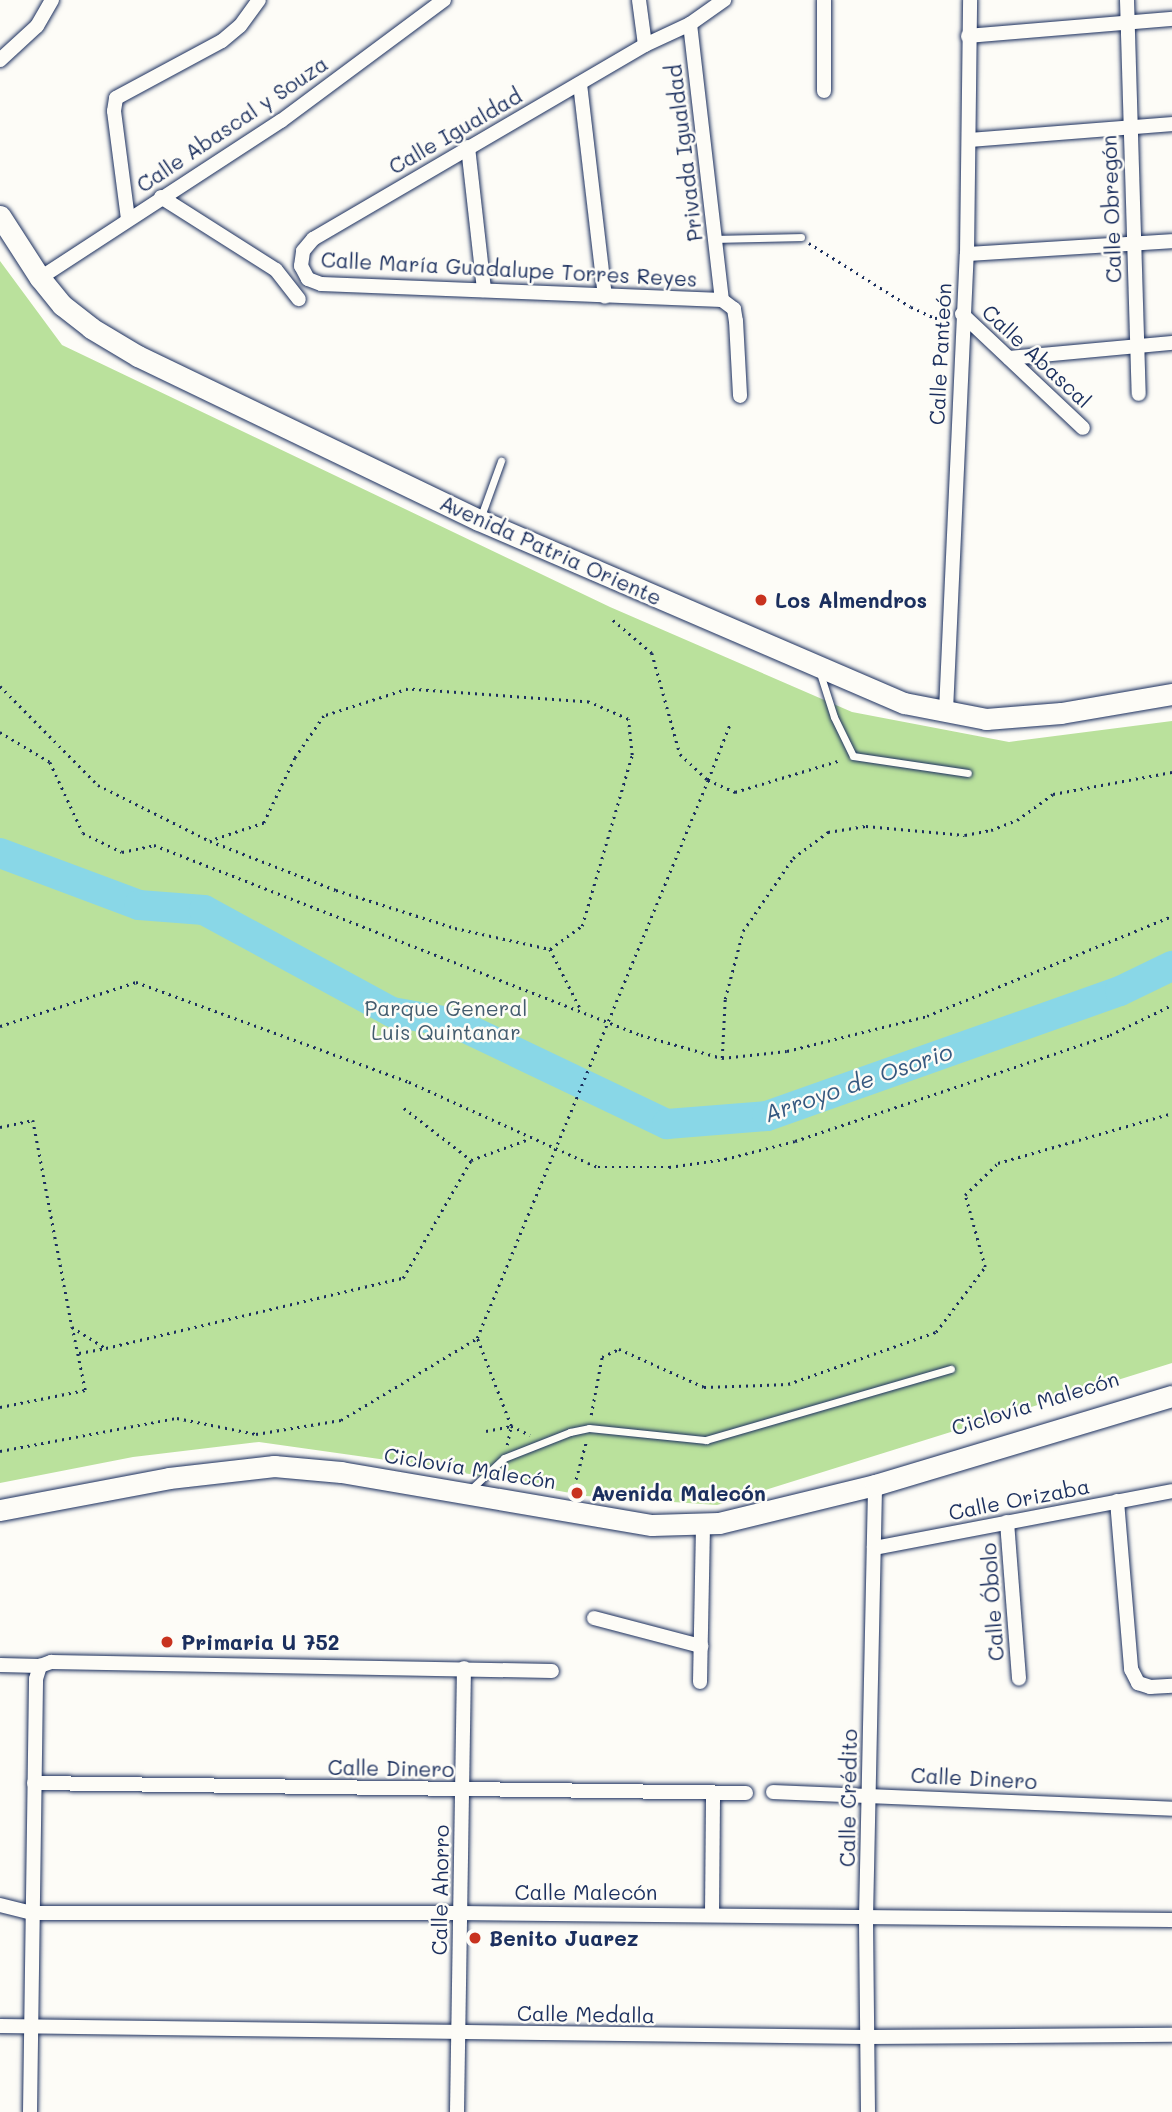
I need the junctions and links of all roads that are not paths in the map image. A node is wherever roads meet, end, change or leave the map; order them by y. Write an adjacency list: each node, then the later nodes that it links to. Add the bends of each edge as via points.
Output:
1 (52, 0): 14 (street, via 37,26)
2 (259, 0): 23 (street, via 222,41 116,98)
3 (444, 0): 21 (street, Calle Abascal y Souza, via 281,121)
4 (639, 0): 13 (street)
5 (724, 0): 11 (street, Calle Igualdad)
6 (824, 0): 16 (street)
7 (970, 0): 12 (street, Calle Panteón)
8 (1127, 0): 10 (street, Calle Obregón)
9 (1172, 19): 10 (street)
10 (1128, 22): 12 (street); 18 (street, Calle Obregón)
11 (690, 24): 13 (street, Calle Igualdad); 25 (street, Privada Igualdad)
12 (968, 36): 19 (street, Calle Panteón)
13 (645, 46): 15 (street, Calle Igualdad)
14 (0, 60)
15 (580, 84): 20 (street, Calle Igualdad); 32 (street)
16 (824, 91)
17 (1172, 124): 18 (street)
18 (1130, 127): 19 (street); 27 (street, Calle Obregón)
19 (970, 139): 28 (street, Calle Panteón)
20 (468, 147): 29 (street, Calle Igualdad, via 313,239 303,251); 31 (street)
21 (161, 197): 23 (street, Calle Abascal y Souza); 33 (street, via 276,270)
22 (0, 216): 30 (street, Avenida Patria Oriente)
23 (128, 219): 30 (street, Calle Abascal y Souza)
24 (801, 237): 25 (lane)
25 (716, 239): 34 (street, Privada Igualdad)
26 (1172, 241): 27 (street)
27 (1134, 243): 28 (street); 37 (street, Calle Obregón)
28 (967, 254): 35 (street, Calle Panteón)
29 (301, 266): 31 (street, Calle María Guadalupe Torres Reyes, via 308,279 321,284)
30 (40, 278): 43 (street, Avenida Patria Oriente, via 82,321 138,356)
31 (484, 290): 32 (street, Calle María Guadalupe Torres Reyes)
32 (605, 297): 34 (street, Calle María Guadalupe Torres Reyes)
33 (299, 299)
34 (722, 300): 40 (street, Privada Igualdad, via 734,309)
35 (962, 314): 38 (street, Calle Abascal); 46 (street, Calle Panteón)
36 (1172, 343): 37 (street)
37 (1135, 346): 38 (street); 39 (street, Calle Obregón)
38 (1009, 358): 41 (street, Calle Abascal)
39 (1139, 394)
40 (740, 396)
41 (1083, 428)
42 (501, 461): 43 (lane)
43 (479, 520): 44 (street, Avenida Patria Oriente)
44 (818, 666): 46 (street, Avenida Patria Oriente, via 904,703); 47 (lane, via 834,717 853,756)
45 (1172, 694): 46 (street, Avenida Patria Oriente, via 1061,713 986,719)
46 (946, 711)
47 (968, 773)
48 (951, 1369): 52 (lane, via 706,1440 589,1428 504,1458)
49 (1172, 1396): 50 (street)
50 (875, 1485): 56 (street); 57 (street, Calle Crédito)
51 (1172, 1491): 53 (street, Calle Orizaba)
52 (465, 1494): 54 (street, via 341,1472 274,1466 169,1478); 56 (street, via 652,1525)
53 (1117, 1501): 55 (street, Calle Orizaba); 66 (street, via 1131,1669 1138,1683)
54 (0, 1510)
55 (1007, 1522): 57 (street, Calle Orizaba); 64 (street, Calle Óbolo)
56 (703, 1524): 59 (street)
57 (874, 1548): 72 (street, Calle Crédito)
58 (594, 1618): 59 (street)
59 (701, 1646): 65 (street)
60 (0, 1665): 61 (street)
61 (40, 1666): 62 (street, via 51,1662); 67 (street)
62 (464, 1668): 63 (street); 68 (street, Calle Ahorro)
63 (552, 1671)
64 (1019, 1679)
65 (700, 1682)
66 (1172, 1686)
67 (34, 1783): 68 (street, Calle Dinero); 75 (street)
68 (462, 1790): 70 (street, Calle Dinero); 76 (street, Calle Ahorro)
69 (773, 1792): 72 (street, Calle Dinero)
70 (713, 1793): 71 (street, Calle Dinero); 77 (street)
71 (746, 1793)
72 (870, 1795): 73 (street, Calle Dinero); 78 (street, Calle Crédito)
73 (1172, 1809)
74 (0, 1905): 75 (street, Calle Malecón)
75 (33, 1913): 76 (street, Calle Malecón); 81 (street)
76 (460, 1913): 77 (street, Calle Malecón); 82 (street, Calle Ahorro)
77 (712, 1914): 78 (street, Calle Malecón)
78 (866, 1918): 79 (street, Calle Malecón); 84 (street, Calle Crédito)
79 (1172, 1920)
80 (0, 2026): 81 (street, Calle Medalla)
81 (31, 2026): 82 (street, Calle Medalla); 85 (street)
82 (459, 2034): 84 (street, Calle Medalla); 86 (street, Calle Ahorro)
83 (1172, 2035): 84 (street, Calle Medalla)
84 (867, 2037): 87 (street, Calle Crédito)
85 (30, 2112)
86 (457, 2112)
87 (868, 2112)

